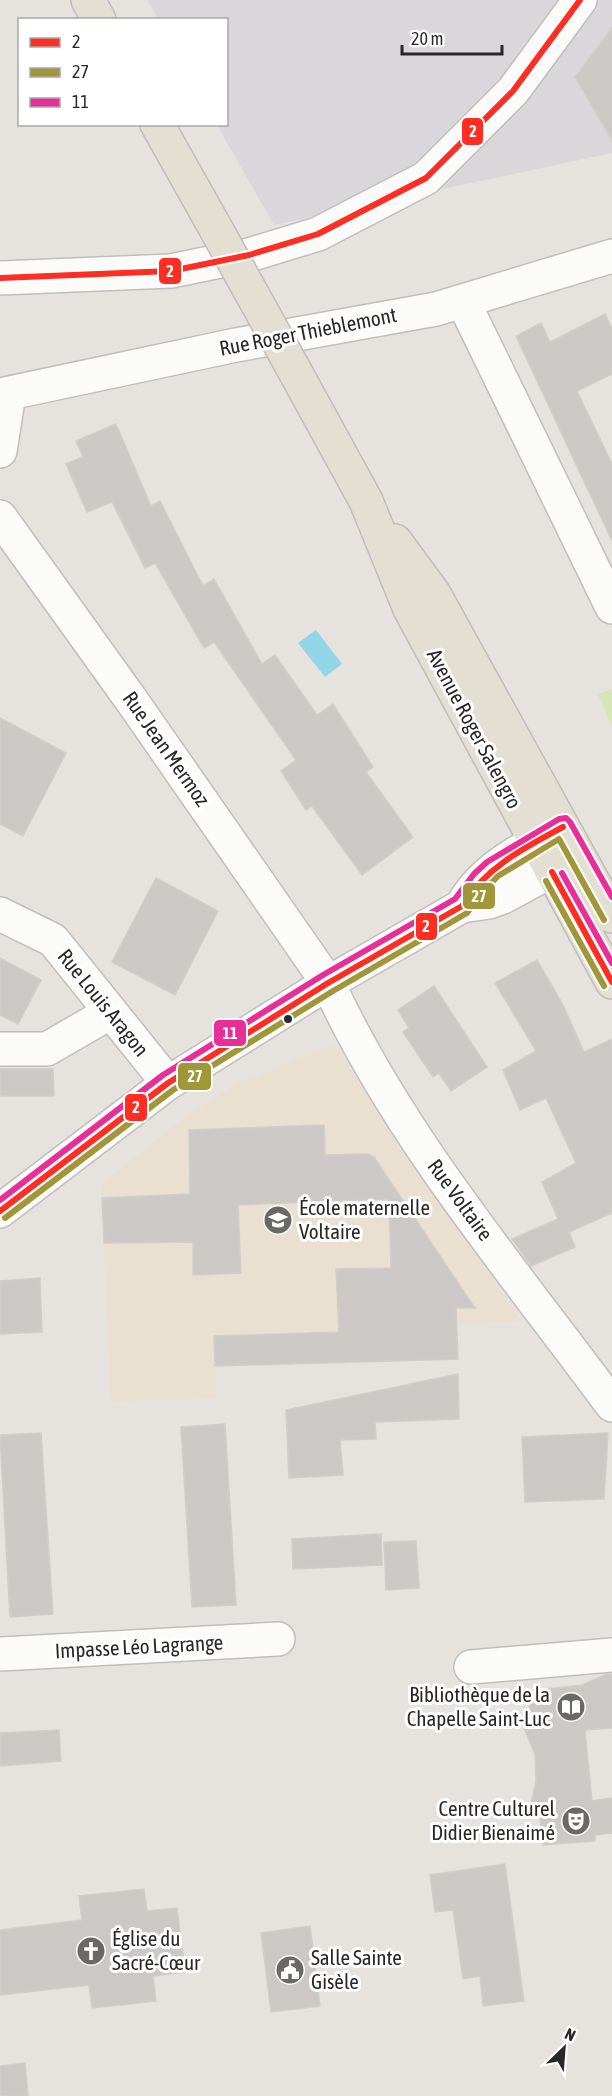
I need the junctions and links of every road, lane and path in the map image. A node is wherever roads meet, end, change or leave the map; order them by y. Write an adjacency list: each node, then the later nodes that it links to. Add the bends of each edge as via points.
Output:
1 (88, 0): 3 (main road)
2 (579, 0): 6 (street, via 513,92 426,178 318,234 249,255 171,271)
3 (98, 18)
4 (158, 126): 12 (main road, Avenue Roger Salengro, bridge, via 366,501 410,609)
5 (612, 256): 7 (street, Rue Roger Thieblemont)
6 (0, 278)
7 (463, 301): 8 (street, Rue Roger Thieblemont); 11 (street)
8 (5, 394): 9 (street)
9 (0, 451)
10 (0, 517): 18 (street, Rue Jean Mermoz)
11 (612, 607)
12 (549, 835): 13 (main road, Avenue Roger Salengro); 14 (street, via 489,872 471,887)
13 (565, 864): 14 (street, via 489,902); 16 (main road, Avenue Roger Salengro); 17 (main road, Avenue Roger Salengro)
14 (462, 906): 18 (street)
15 (0, 914): 19 (street, Rue Louis Aragon, via 53,940)
16 (612, 916)
17 (612, 982)
18 (328, 983): 21 (street); 23 (street, Rue Voltaire, via 349,1029 427,1155)
19 (111, 1012): 20 (street, via 47,1049); 21 (street, Rue Louis Aragon)
20 (0, 1049)
21 (168, 1083): 22 (street)
22 (0, 1211)
23 (612, 1405)
24 (278, 1639): 25 (street, Impasse Léo Lagrange)
25 (0, 1654)
26 (612, 1655): 27 (street)
27 (471, 1666)

